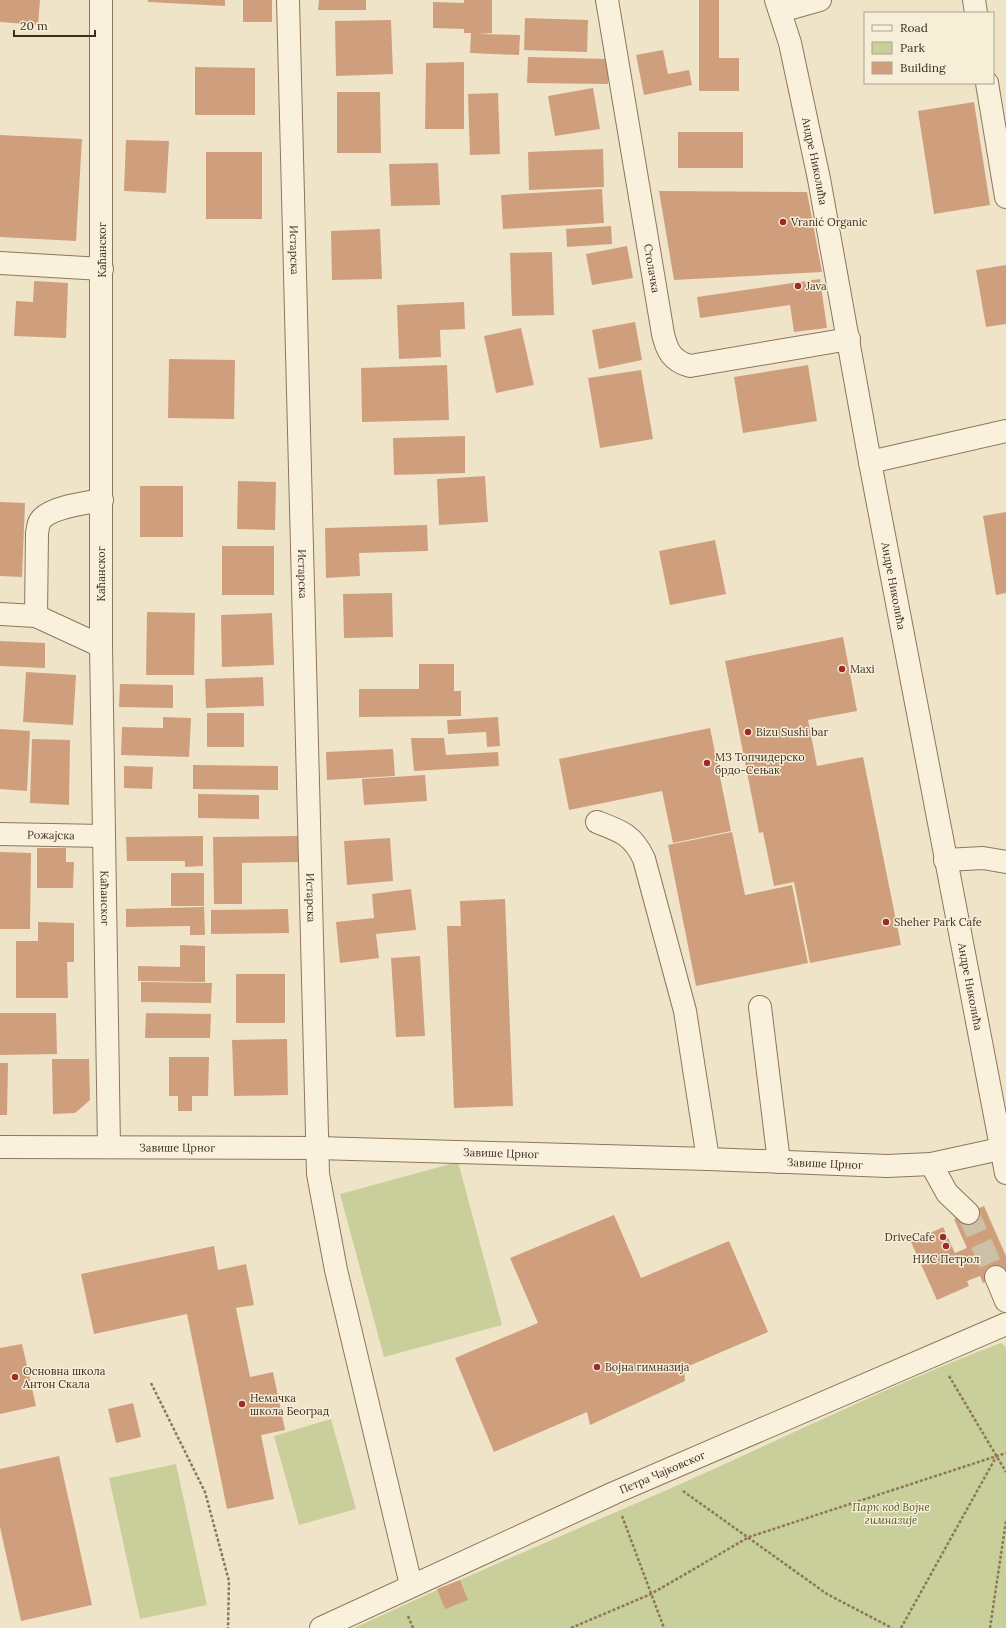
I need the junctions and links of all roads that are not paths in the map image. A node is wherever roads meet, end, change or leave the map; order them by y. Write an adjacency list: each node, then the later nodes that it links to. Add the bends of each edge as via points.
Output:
1 (101, 0): 11 (street, Каћанског)
2 (288, 0): 27 (street, Истарска)
3 (607, 0): 12 (street, Столачка, via 663,334 670,354 680,363 690,366)
4 (820, 0): 6 (street)
5 (974, 0): 7 (street)
6 (778, 5): 12 (street, Андре Николића, via 790,42 819,179)
7 (976, 12)
8 (987, 84): 9 (street)
9 (1006, 197)
10 (0, 263): 11 (street)
11 (102, 269): 15 (street, Каћанског)
12 (848, 339): 14 (street, Андре Николића)
13 (1006, 431): 14 (street)
14 (870, 462): 22 (street, Андре Николића)
15 (102, 500): 17 (street, via 59,509 47,514 40,521 37,533); 18 (street, Каћанског)
16 (0, 614): 17 (street)
17 (36, 616): 18 (street)
18 (101, 646): 21 (street, Каћанског)
19 (597, 822): 29 (street, via 630,838 644,859 685,1011)
20 (0, 834): 21 (street, Рожајска)
21 (103, 836): 26 (street, Каћанског)
22 (945, 860): 23 (street, via 983,858); 28 (street, Андре Николића)
23 (1006, 862)
24 (760, 1007): 30 (street)
25 (0, 1146): 26 (street, Завише Црног)
26 (109, 1147): 27 (street, Завише Црног)
27 (317, 1148): 29 (street, Завише Црног); 37 (street, Истарска, via 318,1174 336,1270)
28 (1000, 1149): 31 (street, Завише Црног); 32 (street, Андре Николића)
29 (708, 1159): 30 (street, Завише Црног)
30 (779, 1162): 31 (street, Завише Црног, via 886,1166)
31 (931, 1164): 33 (street, via 947,1193)
32 (1006, 1173)
33 (968, 1213)
34 (996, 1277): 35 (street)
35 (1006, 1301)
36 (1006, 1324): 37 (street, Петра Чајковског, via 614,1493)
37 (411, 1585): 38 (street, Петра Чајковског)
38 (321, 1628)

